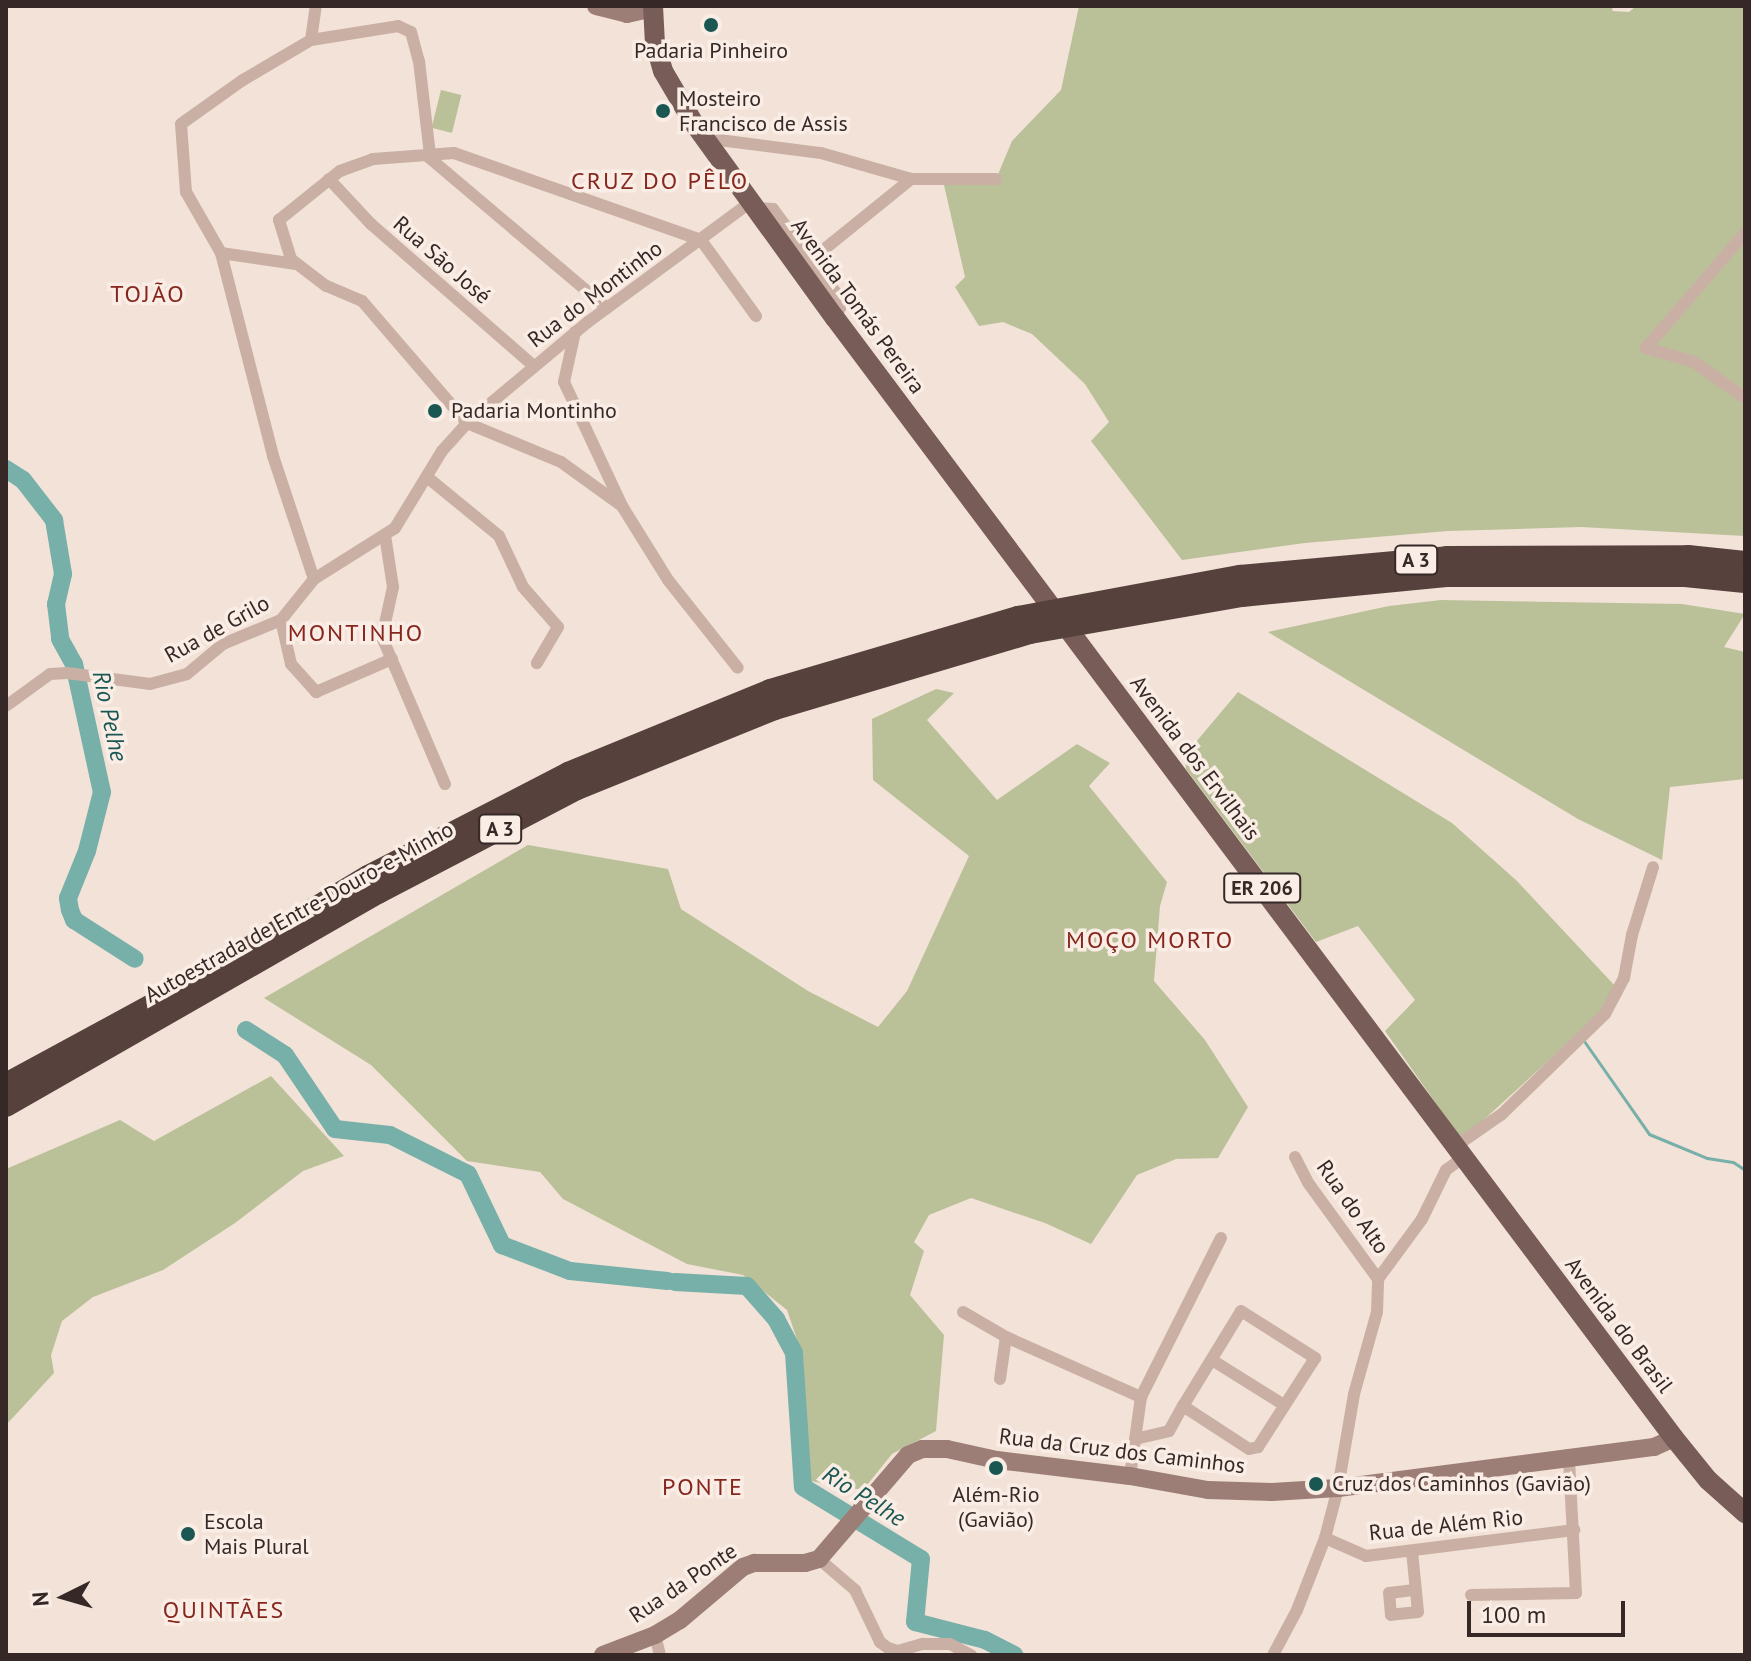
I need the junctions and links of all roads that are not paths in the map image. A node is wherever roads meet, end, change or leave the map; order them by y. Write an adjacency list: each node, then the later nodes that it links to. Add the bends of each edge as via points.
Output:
1 (316, 6): 5 (street)
2 (596, 6): 4 (street)
3 (652, 7): 4 (street); 6 (main road, Avenida Tomás Pereira / ER 206)
4 (627, 14): 6 (street, via 649,36)
5 (311, 40): 8 (street, via 398,26 411,32); 15 (street, via 181,124 186,192)
6 (658, 58): 7 (main road, Avenida Tomás Pereira / ER 206, via 669,85)
7 (710, 146): 10 (street, via 719,140 821,153); 12 (main road, Avenida Tomás Pereira / ER 206)
8 (428, 155): 9 (street, via 373,159); 14 (street, via 454,153); 18 (street)
9 (329, 179): 17 (street, via 279,220); 22 (street, Rua São José, via 371,224)
10 (911, 179): 11 (street); 16 (street)
11 (996, 179)
12 (754, 205): 14 (street, Rua do Montinho); 16 (street, via 773,209); 20 (main road, Avenida Tomás Pereira / ER 206)
13 (1745, 233): 23 (street, via 1646,348 1694,362)
14 (701, 240): 18 (street, Rua do Montinho); 19 (street)
15 (221, 253): 17 (street); 29 (street, via 273,456)
16 (811, 260): 20 (street, via 839,297)
17 (296, 264): 24 (street, via 326,286 362,301)
18 (607, 308): 21 (street, Rua do Montinho)
19 (756, 316)
20 (835, 318): 32 (main road, Avenida Tomás Pereira / ER 206)
21 (575, 332): 22 (street, Rua do Montinho); 26 (street, via 564,382)
22 (534, 366): 24 (street, Rua do Montinho)
23 (1745, 398)
24 (467, 423): 25 (street, Rua de Grilo); 26 (street, via 561,462)
25 (427, 477): 27 (street, Rua de Grilo); 36 (street, via 499,536 523,587 558,627)
26 (622, 506): 37 (street, via 668,580)
27 (385, 535): 29 (street, Rua de Grilo); 35 (street, via 393,587 382,637)
28 (1745, 562): 31 (highway, Autoestrada de Entre-Douro-e-Minho / A 3, via 1688,556 1447,557 1240,576)
29 (314, 579): 33 (street, Rua de Grilo)
30 (1745, 582): 31 (highway, Autoestrada de Entre-Douro-e-Minho / A 3, via 1685,576 1446,576)
31 (1095, 610): 34 (highway, Autoestrada de Entre-Douro-e-Minho / A 3)
32 (1061, 618): 43 (main road, Avenida dos Ervilhais / ER 206)
33 (281, 620): 35 (street, via 291,664 316,692); 38 (street, Rua de Grilo, via 223,644 187,674 150,684 50,674)
34 (1024, 625): 41 (highway, Autoestrada de Entre-Douro-e-Minho / A 3, via 770,690 568,773 368,876 170,995); 42 (highway, Autoestrada de Entre-Douro-e-Minho / A 3, via 775,709 577,789 378,893)
35 (392, 659): 39 (street)
36 (537, 663)
37 (738, 668)
38 (6, 706)
39 (445, 784)
40 (1653, 867): 43 (street, via 1616,998)
41 (6, 1084)
42 (6, 1106)
43 (1460, 1152): 46 (street, via 1422,1219); 54 (main road, Avenida do Brasil / ER 206)
44 (1295, 1157): 46 (street, Rua do Alto)
45 (1221, 1238): 51 (street)
46 (1378, 1279): 60 (street, via 1377,1312 1354,1394)
47 (963, 1312): 48 (street)
48 (1006, 1337): 50 (street); 51 (street)
49 (1212, 1360): 52 (street); 52 (street, via 1241,1311 1315,1358); 53 (street)
50 (1000, 1379)
51 (1141, 1397): 56 (street)
52 (1284, 1405): 53 (street, via 1258,1447 1249,1449)
53 (1183, 1406): 56 (street, via 1169,1431)
54 (1661, 1420): 55 (main road, Avenida do Brasil / ER 206); 57 (street, via 1657,1433)
55 (1674, 1438): 57 (street, Rua da Cruz dos Caminhos); 61 (main road, Avenida do Brasil / ER 206, via 1708,1480)
56 (1135, 1439): 59 (street)
57 (1637, 1448): 58 (street, Rua da Cruz dos Caminhos)
58 (1569, 1458): 60 (street, Rua da Cruz dos Caminhos); 62 (street)
59 (1130, 1476): 60 (street, Rua da Cruz dos Caminhos, via 1224,1491); 65 (street, Rua da Cruz dos Caminhos, via 922,1449 908,1455)
60 (1338, 1488): 63 (street)
61 (1745, 1513)
62 (1574, 1530): 64 (street, Rua de Além Rio); 67 (street, via 1576,1593)
63 (1325, 1538): 64 (street, Rua de Além Rio, via 1366,1556); 72 (street)
64 (1412, 1551): 66 (street)
65 (819, 1559): 68 (street, Rua da Ponte, via 743,1567); 71 (street, via 855,1590 888,1648 950,1644)
66 (1415, 1590)
67 (1471, 1595)
68 (655, 1635): 69 (street, Rua da Ponte); 70 (street)
69 (603, 1655)
70 (660, 1655)
71 (971, 1655)
72 (1273, 1655)

